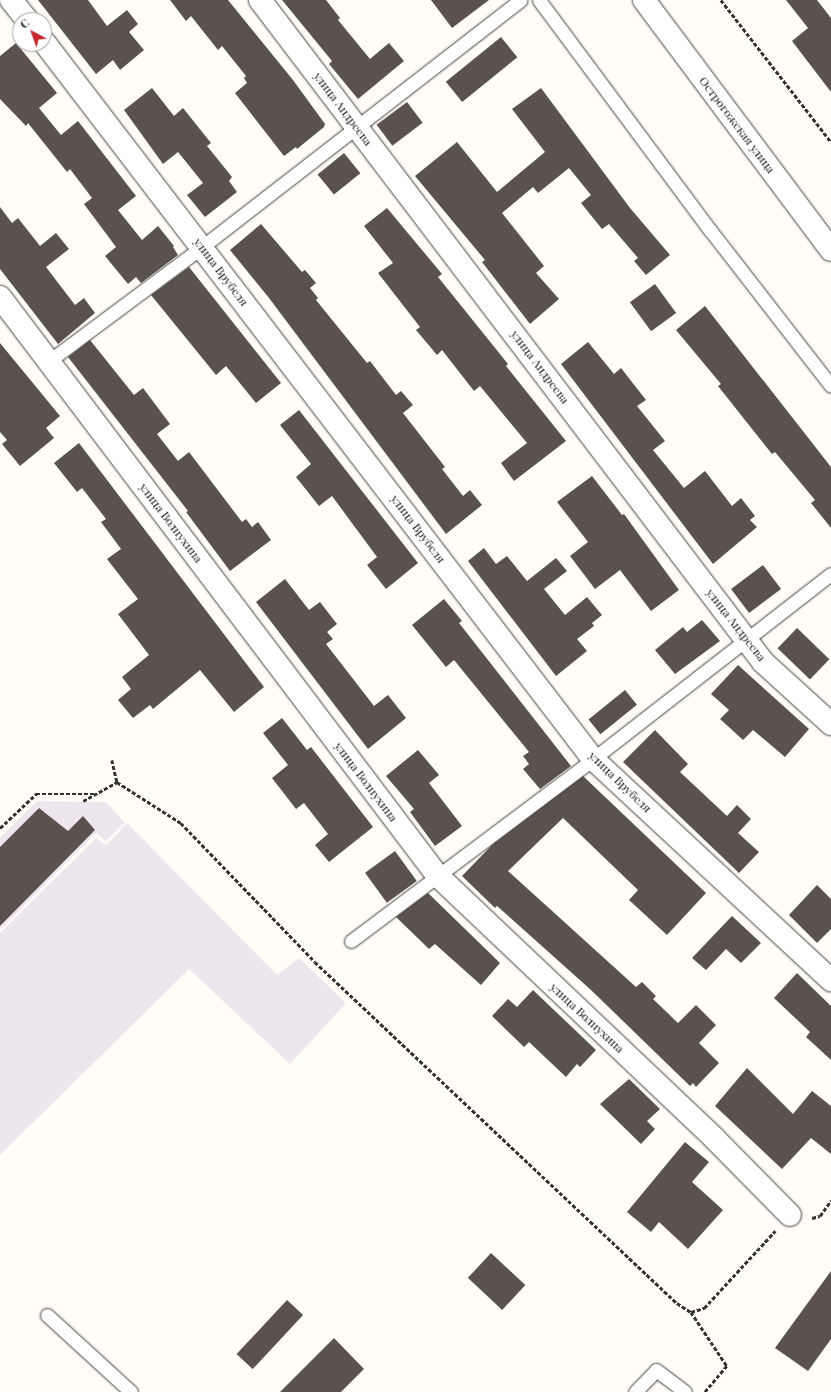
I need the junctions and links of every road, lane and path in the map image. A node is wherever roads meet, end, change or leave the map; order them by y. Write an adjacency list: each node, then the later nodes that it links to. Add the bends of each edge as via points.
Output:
1 (11, 0): 7 (street)
2 (260, 0): 9 (street, улица Андреева)
3 (521, 0): 9 (lane)
4 (539, 0): 15 (lane, via 710,230)
5 (644, 0): 12 (street, Острогожская улица)
6 (721, 0): 10 (path)
7 (21, 12)
8 (52, 52): 11 (street, улица Врубеля)
9 (356, 126): 11 (lane); 17 (street, улица Андреева)
10 (831, 142)
11 (202, 247): 14 (lane); 19 (street, улица Врубеля)
12 (831, 250)
13 (0, 297): 14 (street, улица Волнухина)
14 (49, 361): 25 (street, улица Волнухина)
15 (831, 386)
16 (831, 574): 17 (lane)
17 (747, 640): 18 (street, улица Андреева, via 763,662); 19 (lane)
18 (831, 724)
19 (593, 759): 25 (lane); 27 (street, улица Врубеля)
20 (112, 760): 21 (path)
21 (117, 782): 22 (path); 30 (path, via 181,823 315,962 677,1303)
22 (96, 794): 23 (path); 24 (path, via 36,794)
23 (83, 801)
24 (0, 828)
25 (437, 875): 26 (lane); 29 (street, улица Волнухина, via 714,1138)
26 (351, 941)
27 (831, 980)
28 (831, 1200): 29 (path, via 820,1216 805,1220)
29 (790, 1215): 30 (path, via 704,1308)
30 (691, 1312): 35 (path, via 727,1366)
31 (48, 1315): 32 (lane)
32 (131, 1392)
33 (635, 1392): 34 (lane, via 656,1370)
34 (685, 1392)
35 (705, 1392)

